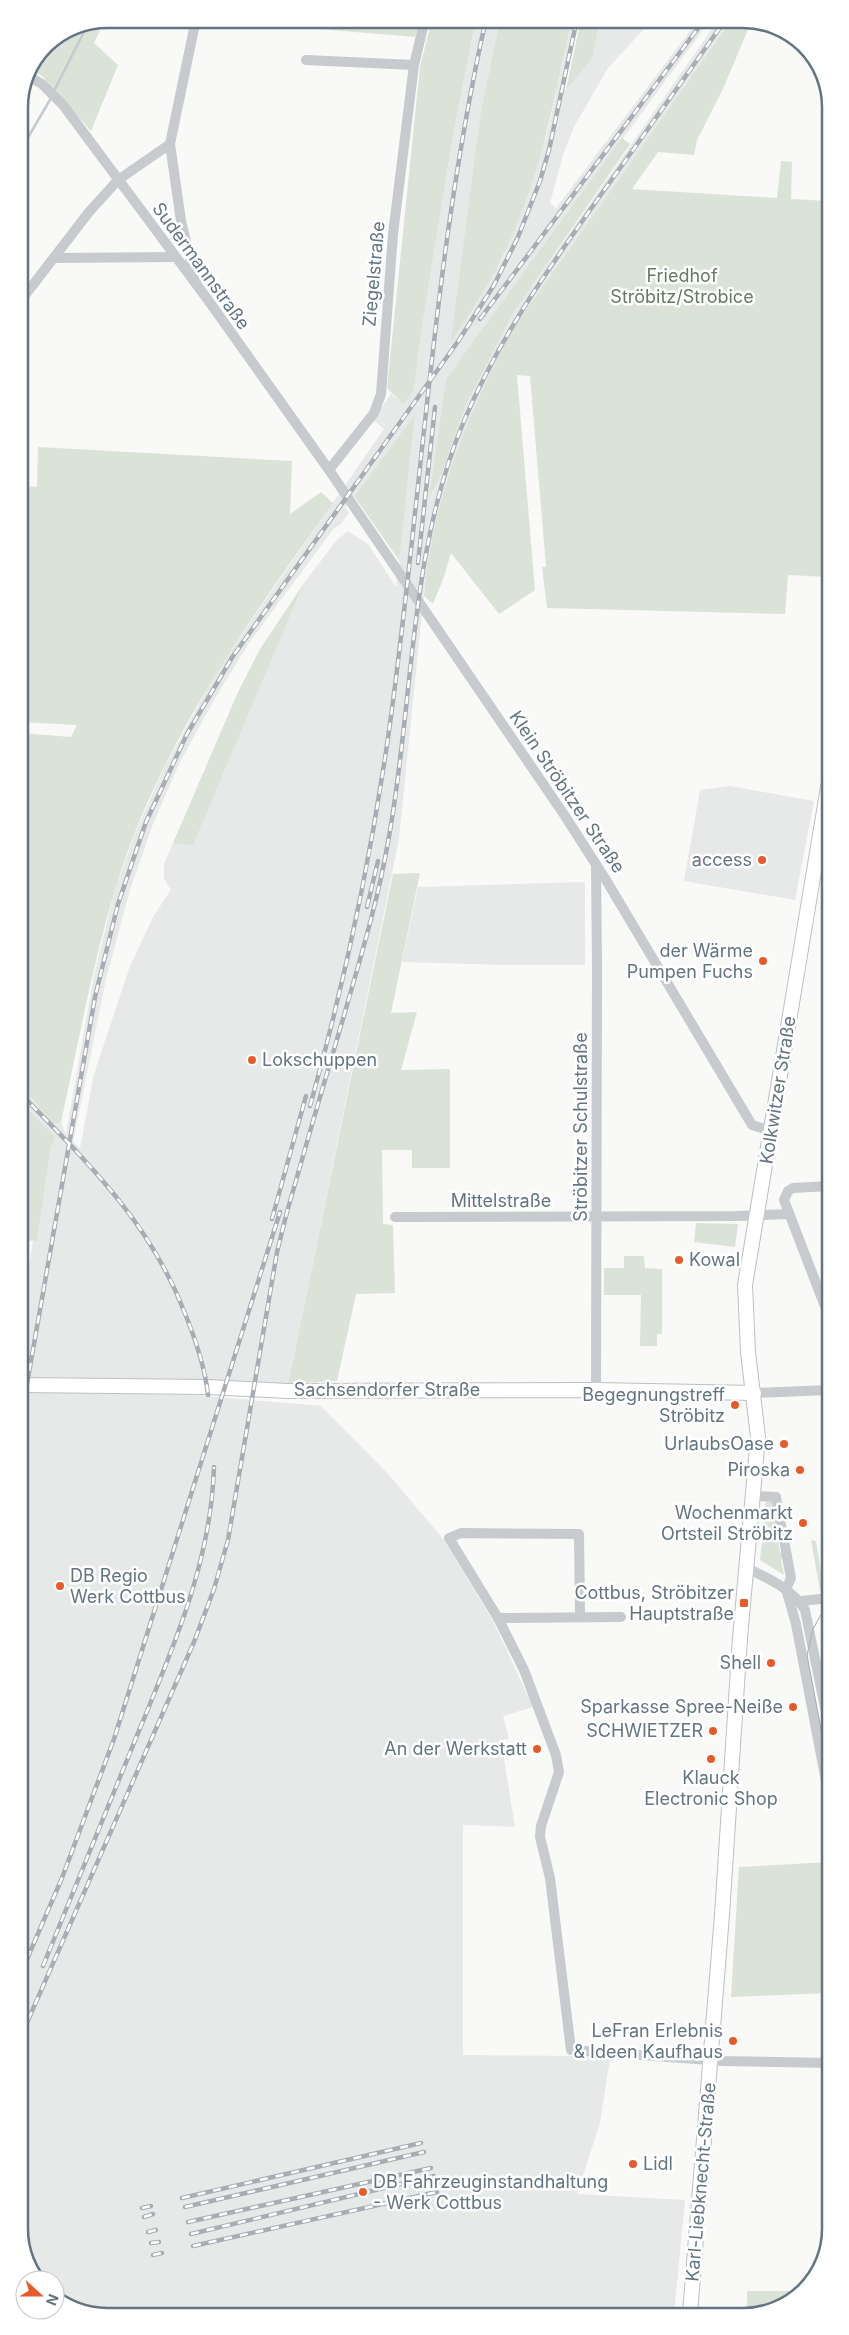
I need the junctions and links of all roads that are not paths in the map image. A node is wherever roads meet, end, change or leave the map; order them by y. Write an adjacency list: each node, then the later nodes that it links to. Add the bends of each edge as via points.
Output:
1 (194, 28): 6 (street)
2 (423, 28): 4 (street, Ziegelstraße)
3 (306, 60): 4 (street)
4 (414, 65): 12 (street, Ziegelstraße, via 393,234 381,394 374,414)
5 (33, 79): 7 (street, Sudermannstraße, via 63,105)
6 (170, 144): 7 (street); 10 (street, via 181,221)
7 (118, 180): 8 (street, Sudermannstraße); 9 (street)
8 (175, 257): 9 (street); 10 (street, Sudermannstraße)
9 (54, 258): 11 (street)
10 (196, 286): 12 (street, Sudermannstraße)
11 (28, 291)
12 (329, 470): 14 (street, Klein Ströbitzer Straße)
13 (822, 837): 15 (main road, Kolkwitzer Straße)
14 (596, 863): 15 (street, Klein Ströbitzer Straße, via 752,1125); 20 (street, Ströbitzer Schulstraße)
15 (771, 1131): 18 (main road, Kolkwitzer Straße)
16 (822, 1186): 17 (street, via 788,1191 784,1200)
17 (789, 1214): 18 (street, Mittelstraße); 21 (street)
18 (757, 1215): 20 (street, Mittelstraße); 25 (main road, Kolkwitzer Straße, via 745,1285 748,1352)
19 (394, 1217): 20 (street, Mittelstraße)
20 (597, 1217): 23 (street, Ströbitzer Schulstraße)
21 (822, 1299)
22 (28, 1385): 23 (main road, Sachsendorfer Straße, via 287,1391)
23 (596, 1390): 25 (main road, Sachsendorfer Straße)
24 (822, 1390): 25 (street)
25 (754, 1393): 26 (main road, Karl-Liebknecht-Straße, via 758,1437)
26 (754, 1496): 27 (main road, Karl-Liebknecht-Straße); 28 (street, via 776,1497 791,1578)
27 (747, 1568): 28 (street); 36 (main road, Karl-Liebknecht-Straße)
28 (786, 1589): 30 (street)
29 (822, 1599): 30 (street)
30 (795, 1602): 34 (street, via 805,1610); 35 (street, via 796,1624)
31 (580, 1616): 32 (street); 33 (street); 33 (street, via 579,1534 461,1534 449,1538)
32 (621, 1617)
33 (498, 1618): 36 (street, via 524,1670 556,1755 559,1772 540,1837 550,1878 571,2050)
34 (822, 1691)
35 (822, 1760)
36 (711, 2060): 37 (street); 38 (main road, Karl-Liebknecht-Straße)
37 (822, 2063)
38 (691, 2308)

